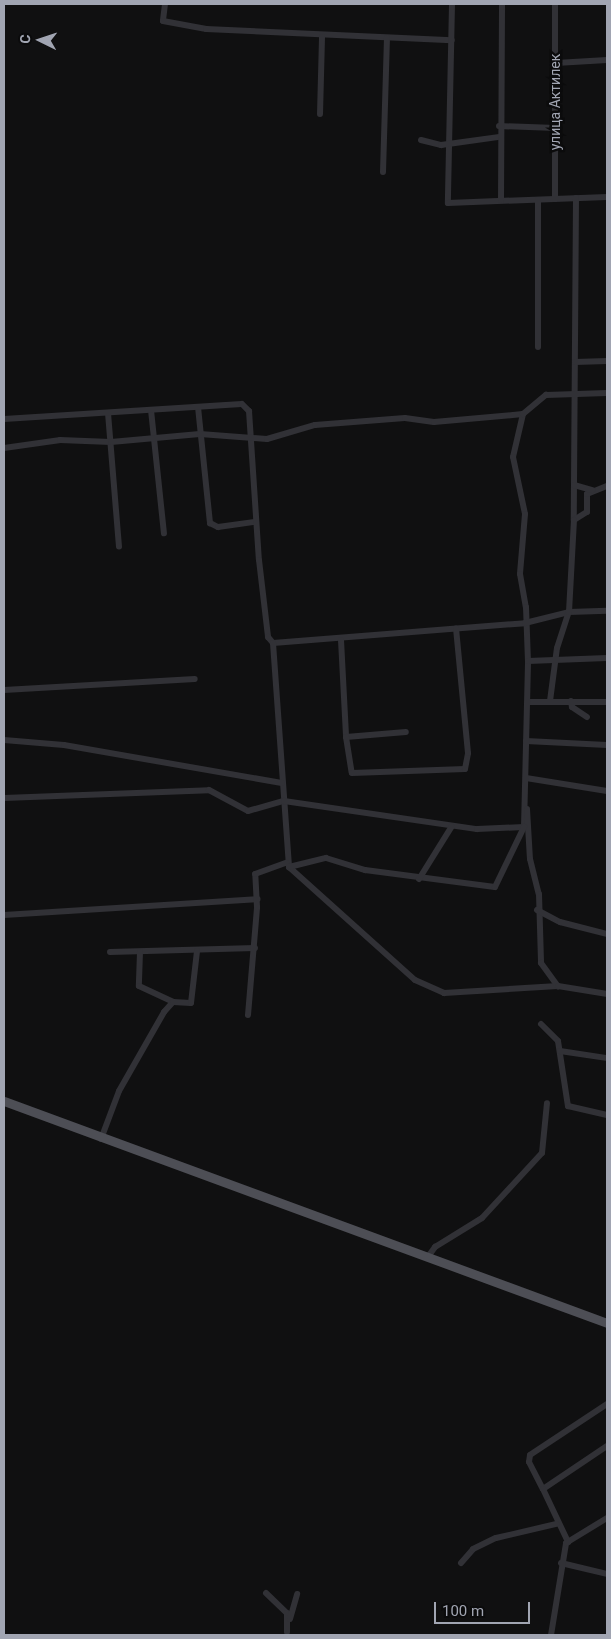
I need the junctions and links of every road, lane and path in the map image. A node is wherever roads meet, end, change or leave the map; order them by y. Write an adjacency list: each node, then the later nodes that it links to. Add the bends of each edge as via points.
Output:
1 (165, 4): 5 (street, via 164,21 206,29)
2 (452, 4): 7 (street)
3 (502, 4): 11 (street)
4 (555, 4): 9 (street, улица Актилек)
5 (322, 37): 6 (street); 10 (street)
6 (388, 38): 7 (street); 16 (street)
7 (452, 40): 15 (street)
8 (607, 60): 9 (street)
9 (556, 63): 12 (street, улица Актилек)
10 (320, 114)
11 (499, 126): 12 (street); 13 (street)
12 (556, 128): 19 (street, улица Актилек)
13 (499, 136): 15 (street); 20 (street)
14 (420, 140): 15 (street)
15 (450, 144): 20 (street, via 448,203 493,205)
16 (383, 172)
17 (607, 197): 18 (street)
18 (576, 198): 19 (street); 24 (street)
19 (555, 199): 21 (street)
20 (501, 200): 21 (street)
21 (538, 200): 22 (street)
22 (538, 347)
23 (607, 361): 24 (street)
24 (575, 362): 26 (street)
25 (607, 393): 26 (street)
26 (574, 394): 30 (street, via 546,395); 37 (street)
27 (198, 407): 28 (street); 32 (street); 34 (street, via 242,404 249,411)
28 (151, 410): 29 (street); 33 (street)
29 (108, 413): 31 (street); 35 (street)
30 (523, 414): 34 (street, via 434,422 405,418 315,425); 46 (street, via 513,457 525,514 520,574)
31 (4, 419)
32 (200, 434): 33 (street); 34 (street); 41 (street, via 210,523 218,527)
33 (154, 438): 35 (street); 42 (street)
34 (250, 439): 41 (street)
35 (111, 442): 36 (street, via 60,440); 43 (street)
36 (4, 448)
37 (574, 485): 39 (street); 40 (street)
38 (607, 486): 39 (street)
39 (592, 490): 40 (street, via 585,496 583,518)
40 (574, 520): 45 (street)
41 (255, 522): 49 (street, via 268,637)
42 (164, 533)
43 (120, 547)
44 (607, 611): 45 (street)
45 (568, 612): 46 (street); 50 (street)
46 (525, 623): 47 (street); 52 (street)
47 (456, 629): 48 (street); 61 (street, via 468,759 465,769 352,774)
48 (341, 640): 49 (street); 61 (street)
49 (274, 643): 66 (street)
50 (556, 658): 51 (street); 52 (street); 55 (street)
51 (607, 658)
52 (528, 660): 57 (street)
53 (195, 679): 54 (street)
54 (4, 690)
55 (550, 701): 56 (street); 57 (street)
56 (571, 701): 58 (street); 59 (street, via 572,707)
57 (528, 702): 63 (street)
58 (607, 702)
59 (587, 717)
60 (406, 732): 61 (street)
61 (346, 737)
62 (4, 740): 66 (street, via 64,745)
63 (526, 741): 64 (street); 65 (street)
64 (607, 746)
65 (526, 778): 67 (street); 70 (street)
66 (282, 783): 69 (street)
67 (607, 791)
68 (4, 798): 69 (street, via 57,794 134,795 178,789 209,790 248,811)
69 (284, 802): 71 (street); 73 (street)
70 (526, 806): 72 (street); 76 (street, via 530,859 538,886)
71 (452, 826): 72 (street); 74 (street)
72 (524, 827): 74 (street, via 495,887)
73 (288, 865): 74 (street, via 326,858); 75 (street, via 255,874); 83 (street, via 415,980 444,993)
74 (419, 879)
75 (257, 899): 77 (street); 79 (street)
76 (537, 910): 78 (street, via 560,922); 83 (street, via 542,963)
77 (4, 915)
78 (607, 934)
79 (255, 948): 80 (street); 86 (street)
80 (197, 951): 82 (street); 85 (street, via 194,997 184,1005)
81 (110, 952): 82 (street)
82 (140, 952): 85 (street, via 138,986)
83 (558, 986): 84 (street)
84 (607, 994)
85 (173, 1002): 93 (street, via 119,1091)
86 (248, 1015)
87 (541, 1024): 88 (street, via 554,1035)
88 (560, 1051): 89 (street); 92 (street, via 568,1106)
89 (607, 1058)
90 (4, 1101): 93 (main road)
91 (547, 1103): 94 (street, via 542,1153 482,1218 434,1246)
92 (607, 1114)
93 (100, 1140): 94 (main road)
94 (427, 1258): 95 (main road)
95 (607, 1324)
96 (607, 1404): 98 (street, via 530,1455 529,1462)
97 (607, 1446): 98 (street)
98 (543, 1489): 100 (street)
99 (607, 1518): 101 (street)
100 (556, 1524): 101 (street); 102 (street, via 496,1538 473,1549)
101 (568, 1542): 103 (street)
102 (461, 1563)
103 (562, 1563): 104 (street); 109 (street)
104 (607, 1574)
105 (266, 1593): 107 (street, via 286,1613)
106 (297, 1594): 107 (street)
107 (287, 1634): 108 (street)
108 (294, 1635)
109 (552, 1635)

